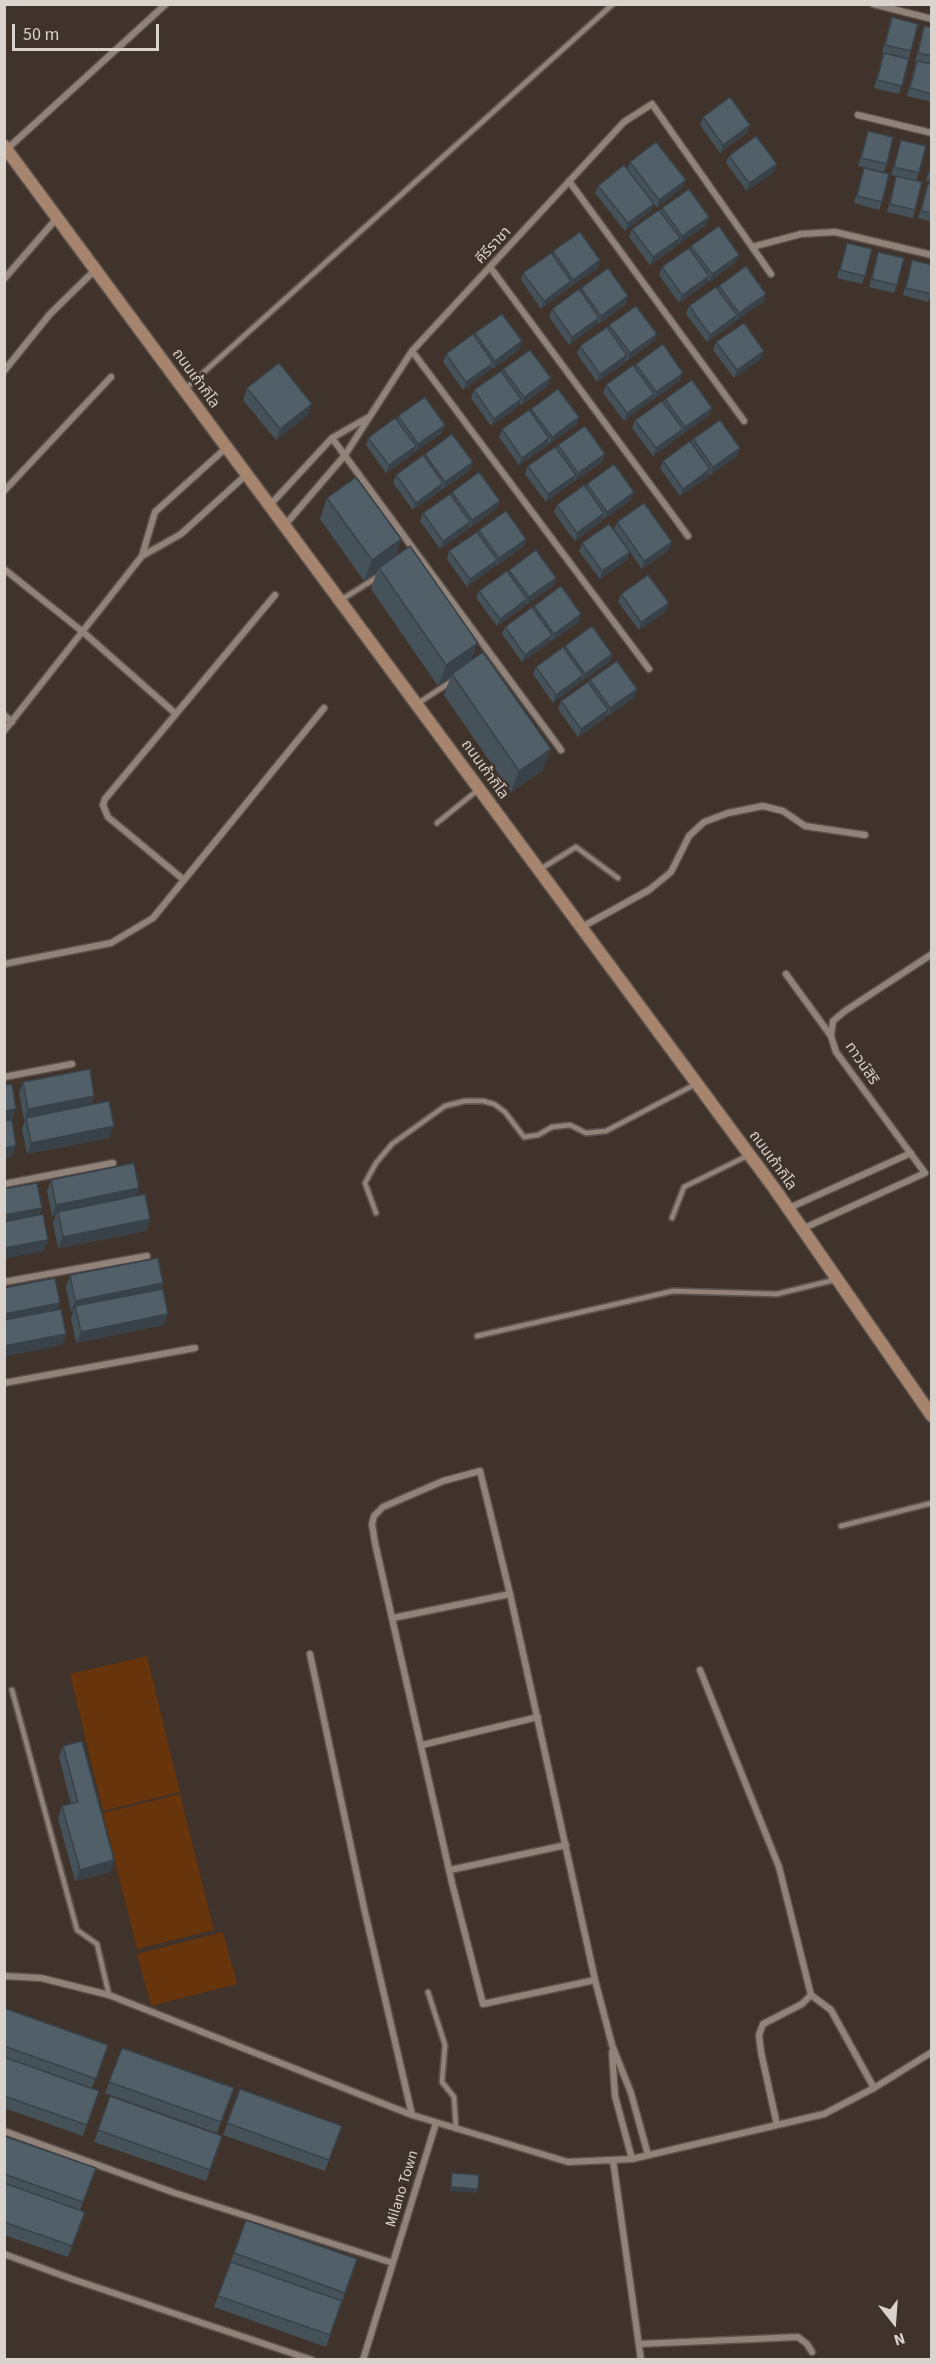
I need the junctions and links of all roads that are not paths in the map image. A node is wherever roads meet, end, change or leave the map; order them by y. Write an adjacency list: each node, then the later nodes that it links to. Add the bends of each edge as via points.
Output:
1 (166, 4): 7 (street)
2 (613, 4): 19 (lane)
3 (873, 4): 4 (street)
4 (932, 19)
5 (858, 115): 6 (street)
6 (932, 133)
7 (6, 147): 9 (main road, ถนนเก้ากิโล)
8 (569, 181): 10 (street, คีรีราชา, via 624,122 652,104); 12 (street, คีรีราชา); 21 (street)
9 (57, 217): 13 (main road, ถนนเก้ากิโล); 15 (street)
10 (752, 247): 11 (street, via 801,234 835,232); 14 (street)
11 (932, 255)
12 (490, 267): 16 (street, คีรีราชา); 29 (street)
13 (96, 269): 17 (street, via 50,314); 19 (main road, ถนนเก้ากิโล)
14 (771, 274)
15 (4, 279)
16 (412, 351): 20 (street, คีรีราชา); 36 (street)
17 (4, 371)
18 (111, 377): 26 (street)
19 (184, 390): 23 (main road, ถนนเก้ากิโล)
20 (367, 418): 22 (street, คีรีราชา); 24 (street, คีรีราชา)
21 (744, 421)
22 (332, 438): 24 (street); 27 (street, คีรีราชา)
23 (227, 447): 25 (main road, ถนนเก้ากิโล); 30 (street, via 155,512)
24 (345, 455): 28 (street, คีรีราชา); 44 (street)
25 (247, 474): 27 (main road, ถนนเก้ากิโล); 30 (street, via 181,534)
26 (4, 491)
27 (270, 505): 28 (main road, ถนนเก้ากิโล)
28 (285, 525): 34 (main road, ถนนเก้ากิโล)
29 (688, 536)
30 (142, 556): 35 (street)
31 (4, 569): 35 (street)
32 (384, 573): 34 (lane)
33 (275, 596): 40 (street)
34 (341, 600): 38 (main road, ถนนเก้ากิโล)
35 (83, 632): 40 (street); 42 (street)
36 (649, 669)
37 (460, 677): 38 (lane)
38 (417, 704): 45 (main road, ถนนเก้ากิโล)
39 (324, 708): 50 (street)
40 (176, 714): 50 (street, via 102,805 108,817)
41 (4, 715): 42 (street)
42 (12, 722): 43 (street)
43 (4, 731)
44 (561, 750)
45 (479, 789): 46 (lane); 48 (main road, ถนนเก้ากิโล)
46 (437, 823)
47 (865, 835): 51 (street, via 805,826 783,811 763,806 728,813 704,822 689,836 671,872 656,884)
48 (539, 870): 49 (lane, via 576,846); 51 (main road, ถนนเก้ากิโล)
49 (618, 878)
50 (184, 880): 53 (street, via 153,918 111,943)
51 (582, 927): 58 (main road, ถนนเก้ากิโล)
52 (932, 954): 55 (street, ทาวน์สิริ, via 845,1011 834,1021)
53 (4, 964)
54 (786, 974): 55 (street)
55 (831, 1036): 59 (street, ทาวน์สิริ, via 836,1052)
56 (72, 1064): 57 (street)
57 (4, 1077)
58 (697, 1084): 60 (main road, ถนนเก้ากิโล); 64 (lane, via 606,1131 586,1133 570,1125 524,1137 494,1104 474,1101 445,1106 392,1144 376,1163 365,1183)
59 (911, 1154): 63 (street); 66 (street, ทาวน์สิริ, via 925,1173)
60 (749, 1155): 63 (main road, ถนนเก้ากิโล); 65 (lane, via 684,1187)
61 (113, 1163): 62 (street)
62 (4, 1184)
63 (788, 1209): 66 (main road, ถนนเก้ากิโล)
64 (376, 1213)
65 (672, 1218)
66 (802, 1229): 68 (main road, ถนนเก้ากิโล)
67 (147, 1256): 69 (street)
68 (837, 1279): 70 (lane, via 777,1294 672,1291); 73 (main road, ถนนเก้ากิโล)
69 (4, 1282)
70 (477, 1336)
71 (195, 1348): 72 (street)
72 (4, 1383)
73 (930, 1411)
74 (932, 1503): 75 (lane)
75 (842, 1526)
76 (510, 1594): 77 (street); 77 (street, via 480,1471 443,1481 383,1507 374,1515 375,1543); 81 (street)
77 (393, 1618): 82 (street)
78 (310, 1654): 93 (street)
79 (700, 1670): 89 (street, via 779,1867)
80 (12, 1690): 88 (lane, via 76,1930 97,1944)
81 (538, 1718): 82 (street); 83 (street)
82 (422, 1745): 84 (street)
83 (566, 1845): 84 (street); 86 (street)
84 (450, 1870): 86 (street, via 483,2004)
85 (4, 1976): 88 (street, via 41,1978)
86 (595, 1980): 90 (street)
87 (428, 1992): 96 (lane, via 445,2045 442,2082 454,2097)
88 (109, 1995): 93 (street)
89 (812, 1995): 92 (street, via 831,2010); 95 (street, via 763,2024 759,2036)
90 (612, 2045): 98 (street, via 632,2093); 99 (street, via 615,2096)
91 (932, 2052): 92 (street)
92 (874, 2088): 95 (street, via 824,2114)
93 (412, 2115): 94 (street)
94 (436, 2123): 96 (street); 102 (street, Milano Town)
95 (777, 2126): 98 (street)
96 (456, 2129): 100 (street, via 568,2162)
97 (4, 2131): 102 (street, via 175,2193)
98 (648, 2155): 99 (street)
99 (632, 2159): 100 (street)
100 (613, 2160): 103 (street)
101 (4, 2254): 105 (street)
102 (393, 2263): 106 (street, Milano Town)
103 (639, 2344): 104 (street, via 798,2337); 107 (street)
104 (812, 2352)
105 (312, 2360)
106 (363, 2360)
107 (641, 2360)

